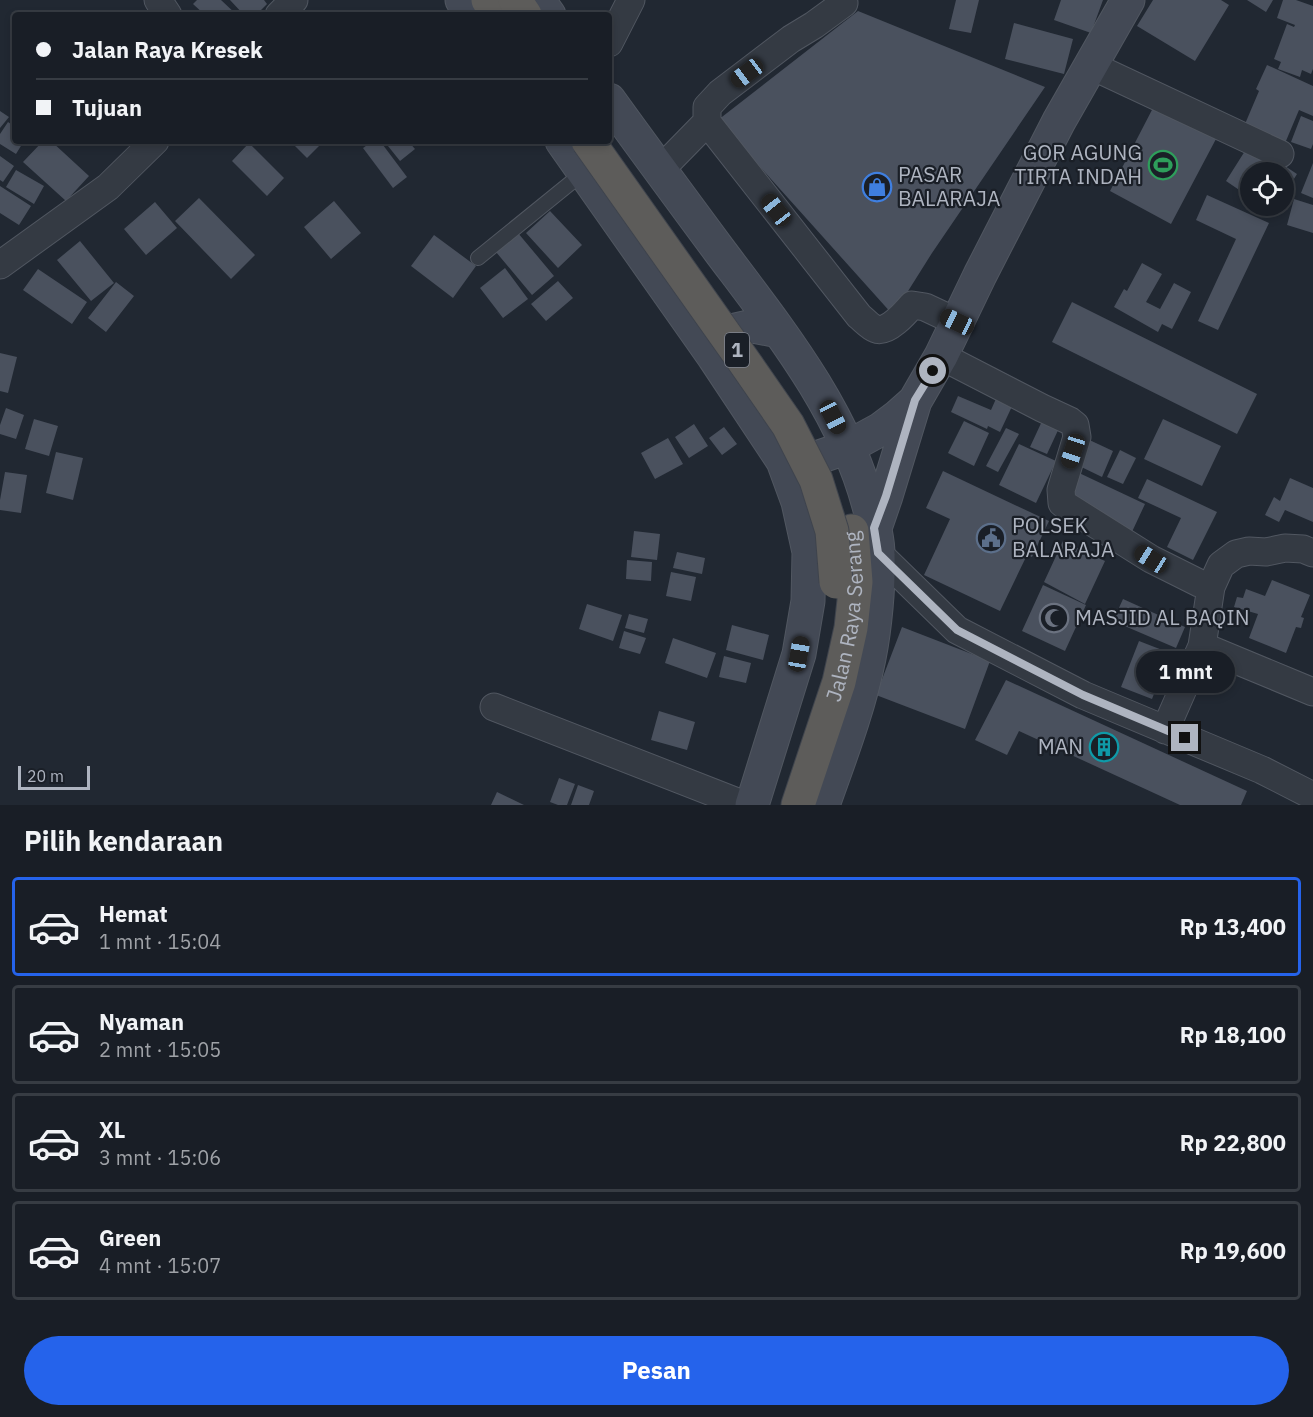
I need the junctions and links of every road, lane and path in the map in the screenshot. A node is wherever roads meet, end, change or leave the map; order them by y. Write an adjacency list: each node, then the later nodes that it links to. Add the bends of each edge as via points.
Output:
1 (294, 0): 5 (street)
2 (632, 0): 6 (street)
3 (1128, 0): 7 (main road)
4 (844, 3): 9 (street, via 720,93 707,107)
5 (282, 12)
6 (612, 38)
7 (1090, 65): 13 (street); 18 (main road)
8 (612, 104): 15 (main road)
9 (707, 122): 15 (street); 18 (street, via 859,316 876,329 883,329 913,305)
10 (612, 136): 36 (highway, Jalan Raya Serang / 1, via 805,412 835,471 852,531 856,582 851,628 839,682)
11 (152, 144): 17 (street, via 108,187)
12 (567, 144): 14 (main road)
13 (1280, 154)
14 (586, 156): 16 (lane); 21 (main road); 35 (highway, Jalan Raya Serang / 1, bridge, via 743,360 788,425 816,480 832,531 836,582 829,637)
15 (660, 170): 19 (main road)
16 (478, 258)
17 (0, 265)
18 (957, 322): 20 (main road)
19 (779, 331): 21 (main road, via 753,326 735,330 719,338); 23 (main road, via 823,397)
20 (941, 356): 22 (main road); 27 (street, via 1075,425 1077,437 1061,490 1062,503 1151,559)
21 (714, 357): 24 (main road)
22 (915, 400): 23 (main road, via 881,429); 25 (main road)
23 (848, 447): 24 (main road, via 819,457); 25 (main road, via 865,489)
24 (783, 461): 34 (main road, via 798,502 809,552 808,601 799,654)
25 (876, 541): 31 (street, via 957,630 1083,695); 37 (main road, via 876,605 869,658)
26 (1313, 553): 27 (street, via 1285,548 1236,554 1221,566)
27 (1211, 587): 28 (street)
28 (1202, 646): 29 (street); 31 (street)
29 (1313, 692)
30 (494, 707): 33 (street)
31 (1165, 730): 32 (street)
32 (1313, 796)
33 (745, 805)
34 (752, 805)
35 (776, 805)
36 (798, 805)
37 (823, 805)

